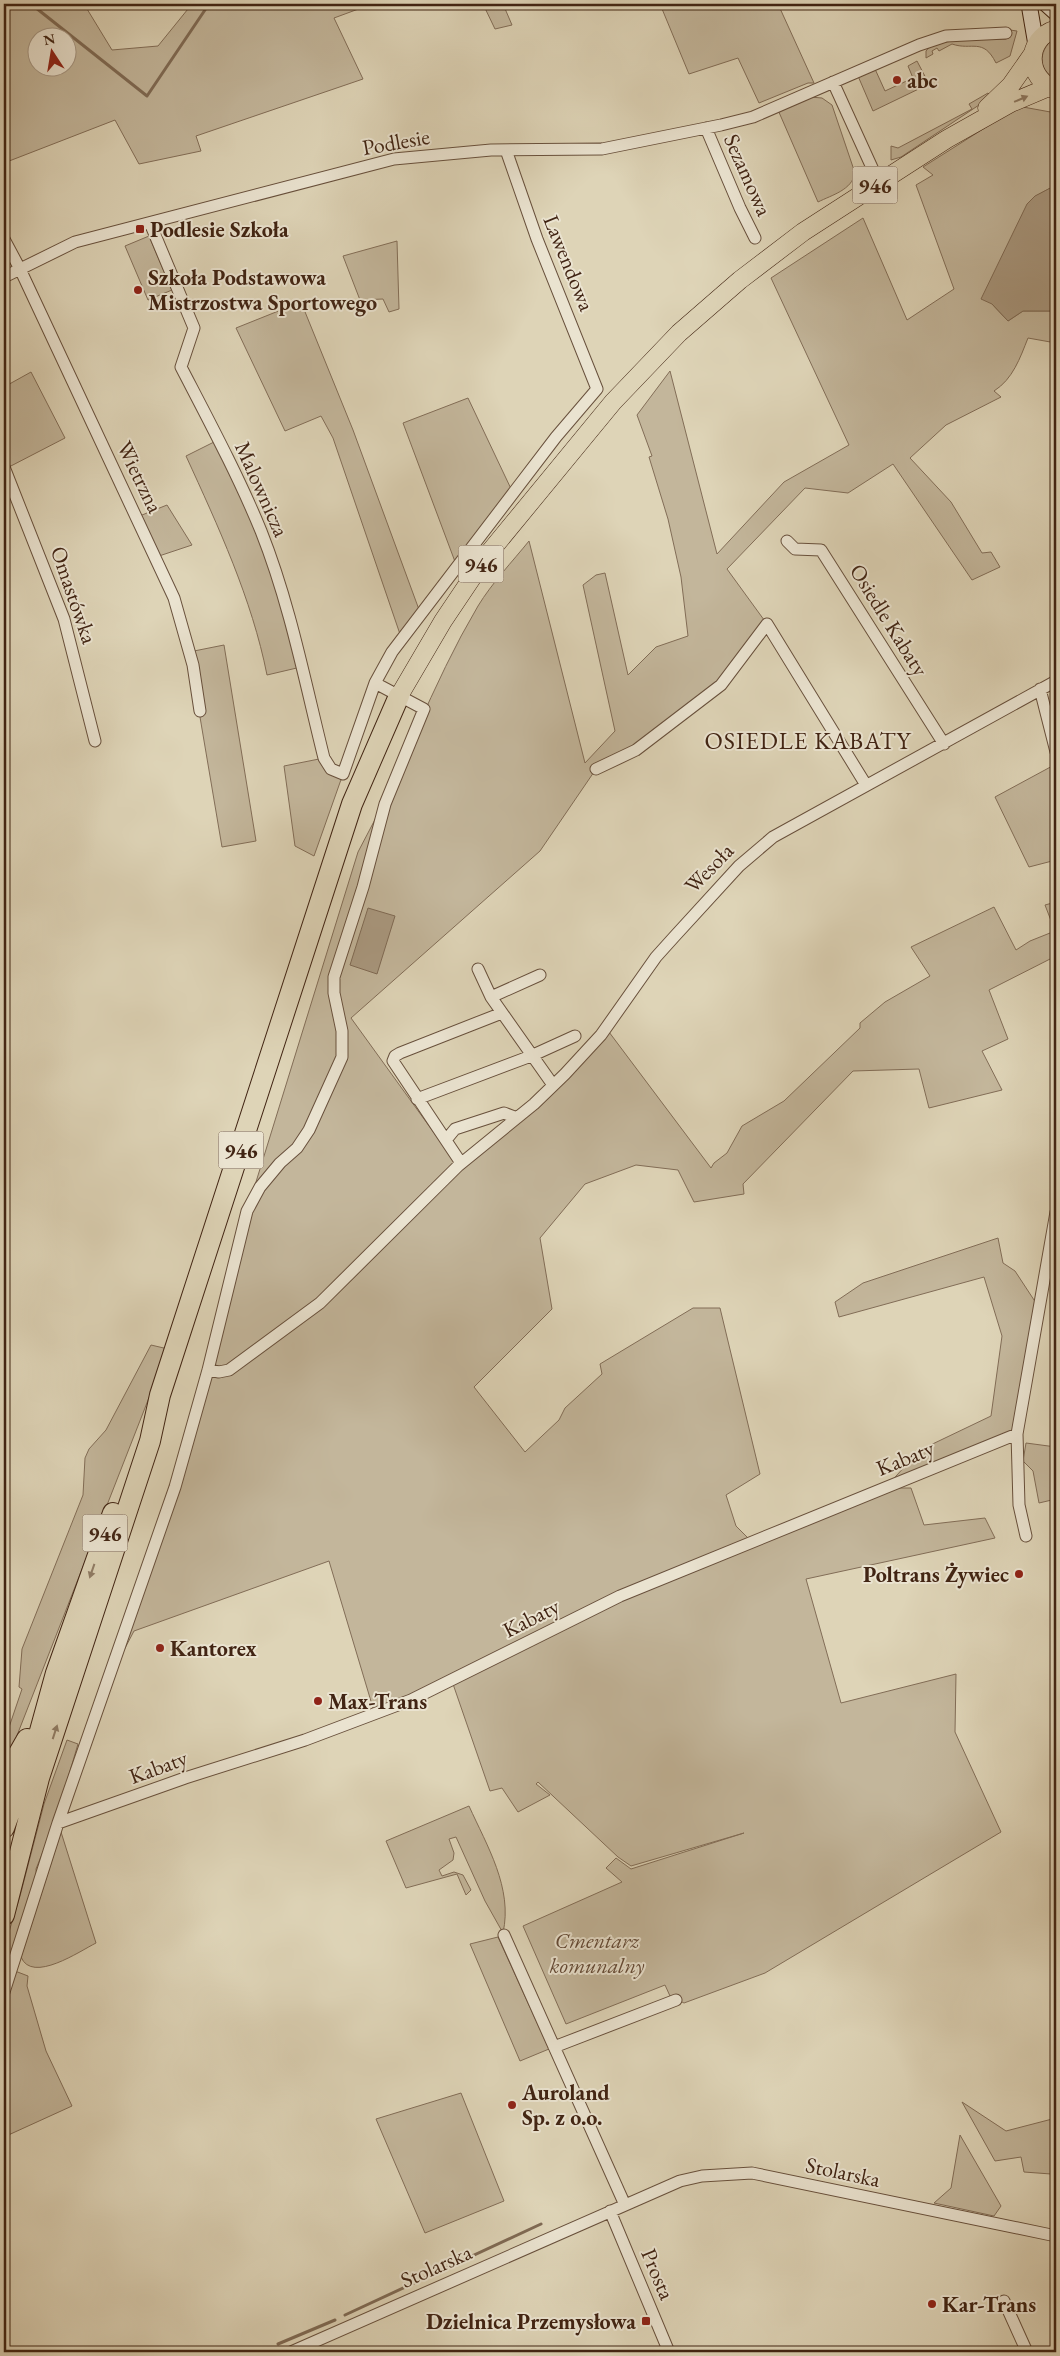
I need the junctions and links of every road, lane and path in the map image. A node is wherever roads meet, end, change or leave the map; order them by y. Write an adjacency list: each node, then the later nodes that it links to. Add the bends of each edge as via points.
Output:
1 (1029, 4): 6 (main road)
2 (1046, 4): 3 (main road)
3 (1056, 13)
4 (1056, 29): 6 (main road, via 1041,37)
5 (1006, 33): 7 (street, Podlesie, via 946,36)
6 (1034, 50): 8 (main road, via 1036,74); 10 (main road, 946, via 1002,95)
7 (834, 82): 9 (street, Podlesie, via 753,117); 12 (street)
8 (1052, 89): 10 (main road, 946, one-way to 8, via 1011,103)
9 (706, 128): 11 (street, Podlesie, via 602,149); 14 (street, Sezamowa)
10 (947, 139): 12 (main road, 946)
11 (506, 150): 13 (street, Podlesie, via 394,159); 21 (street, Lawendowa, via 537,239 598,389 556,436 462,559 392,652)
12 (879, 183): 23 (main road, 946, via 803,232 740,280 645,366 488,554 443,621)
13 (150, 223): 16 (street, Podlesie, via 76,242); 21 (street, Malownicza, via 194,328 181,367 261,532 285,603 324,758 331,769 343,774)
14 (755, 238)
15 (4, 239): 16 (street, Wietrzna)
16 (20, 269): 17 (street, Podlesie); 24 (street, Wietrzna, via 174,598 193,664)
17 (4, 277)
18 (4, 467): 25 (street, Omastówka, via 64,619)
19 (786, 541): 26 (street, Osiedle Kabaty, via 794,548 821,550)
20 (1056, 681): 22 (street, Wesoła)
21 (375, 683): 23 (street)
22 (1040, 689): 26 (street, Wesoła); 27 (street)
23 (399, 696): 42 (street, via 424,709 385,804 334,977 342,1031 342,1057 310,1130 260,1187 247,1210); 43 (highway, 946, via 346,820)
24 (200, 711)
25 (95, 741)
26 (944, 744): 29 (street, Wesoła)
27 (1056, 752)
28 (596, 769): 29 (street, via 636,750 721,685 767,624)
29 (866, 786): 36 (street, Wesoła, via 780,833 739,866 656,957 601,1034)
30 (478, 969): 32 (street)
31 (540, 975): 32 (street)
32 (491, 997): 33 (street)
33 (502, 1013): 35 (street); 37 (street, via 395,1056 394,1065)
34 (575, 1036): 35 (street)
35 (530, 1056): 36 (street); 37 (street)
36 (553, 1085): 38 (street, Wesoła)
37 (417, 1099): 39 (street)
38 (517, 1118): 39 (street, via 504,1113 455,1129); 40 (street, Wesoła)
39 (446, 1140): 40 (street)
40 (460, 1164): 42 (street, Wesoła, via 320,1303 240,1363 224,1371)
41 (1056, 1216): 44 (street)
42 (208, 1370): 49 (street, via 175,1487)
43 (160, 1395): 46 (highway, 946, one-way to 46, via 140,1438); 47 (highway, 946, one-way to 43, via 150,1441)
44 (1017, 1434): 45 (street, via 1019,1504); 49 (street, Kabaty, via 620,1596 410,1700 304,1740)
45 (1026, 1536)
46 (56, 1673): 48 (highway, via 28,1737); 50 (highway, via 40,1731)
47 (40, 1778): 51 (highway); 52 (highway)
48 (4, 1779)
49 (58, 1823): 54 (street)
50 (4, 1828)
51 (4, 1859)
52 (4, 1915)
53 (504, 1935): 56 (street)
54 (4, 1992)
55 (676, 2000): 56 (street)
56 (554, 2047): 57 (street)
57 (624, 2205): 58 (street, Stolarska); 59 (street, Stolarska, via 680,2181 702,2176 752,2173)
58 (610, 2211): 61 (street, Stolarska); 62 (street, Prosta)
59 (1056, 2236)
60 (1004, 2301): 63 (street)
61 (291, 2352)
62 (669, 2352)
63 (1027, 2352)

